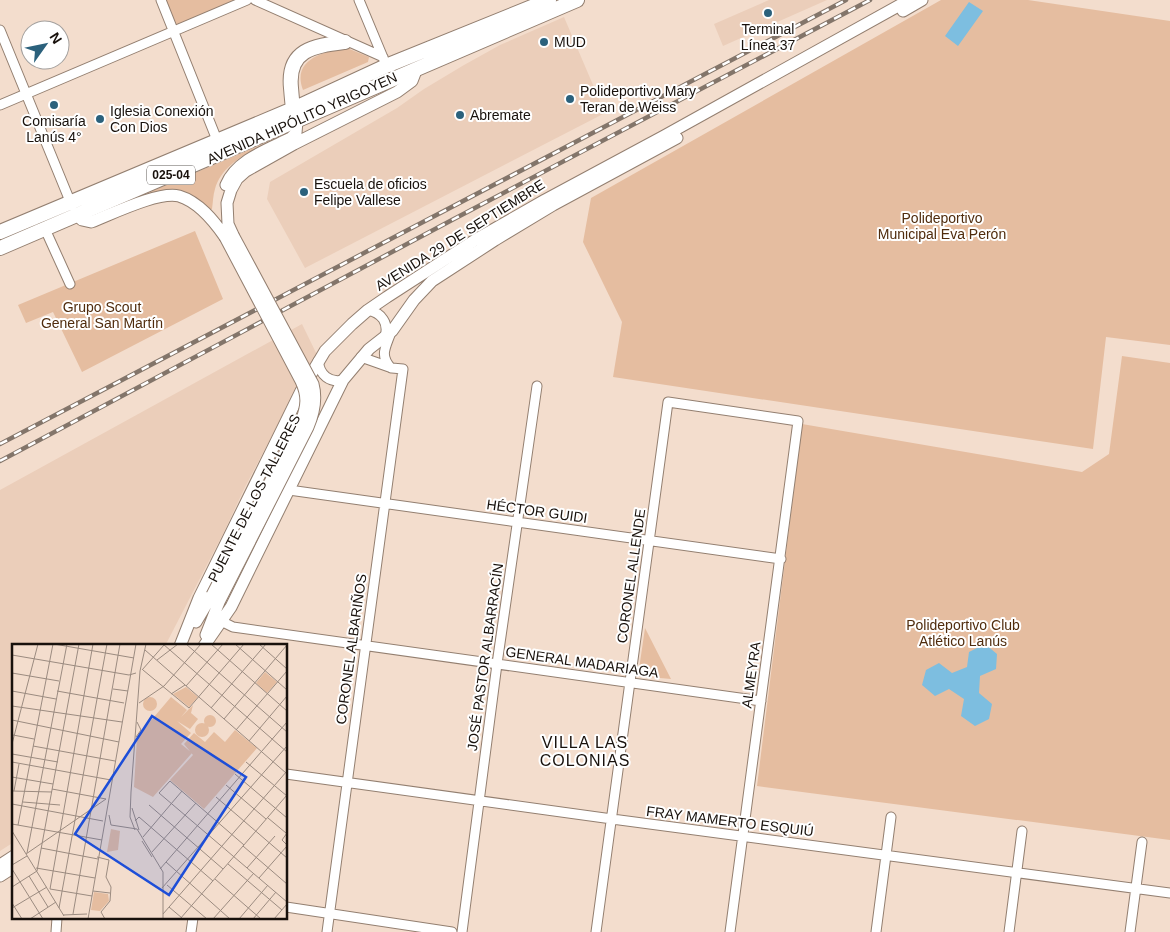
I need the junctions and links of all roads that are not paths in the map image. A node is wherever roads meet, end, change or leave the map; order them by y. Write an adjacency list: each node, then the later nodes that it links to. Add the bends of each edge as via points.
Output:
1 (161, 0): 10 (street)
2 (247, 0): 10 (street)
3 (255, 0): 11 (street)
4 (358, 0): 12 (street)
5 (577, 0): 13 (main road, AVENIDA HIPÓLITO YRIGOYEN / 025-04)
6 (909, 0): 28 (street, AVENIDA 29 DE SEPTIEMBRE, via 545,200)
7 (922, 0): 29 (street, AVENIDA 29 DE SEPTIEMBRE, via 495,240 432,281)
8 (541, 2): 12 (main road, AVENIDA HIPÓLITO YRIGOYEN / 025-04)
9 (0, 30): 15 (street)
10 (174, 32): 15 (street); 19 (street)
11 (345, 42): 12 (street); 18 (main road, via 318,46 303,52 294,62 290,76)
12 (385, 61): 14 (street); 18 (main road, AVENIDA HIPÓLITO YRIGOYEN / 025-04)
13 (417, 68): 14 (main road, AVENIDA HIPÓLITO YRIGOYEN / 025-04); 16 (street, PUENTE DE LOS TALLERES, via 412,81)
14 (388, 80): 16 (street); 18 (main road, AVENIDA HIPÓLITO YRIGOYEN / 025-04)
15 (27, 94): 17 (street); 21 (street)
16 (389, 97): 20 (street, PUENTE DE LOS TALLERES)
17 (0, 105)
18 (291, 114): 19 (main road, AVENIDA HIPÓLITO YRIGOYEN / 025-04); 20 (street, via 296,133); 22 (main road, AVENIDA HIPÓLITO YRIGOYEN / 025-04)
19 (217, 140): 21 (main road, AVENIDA HIPÓLITO YRIGOYEN / 025-04)
20 (293, 141): 25 (street, PUENTE DE LOS TALLERES, via 243,164 228,179 220,212); 41 (street, PUENTE DE LOS TALLERES, bridge, via 237,179 230,190 227,215 233,235 313,384 314,411 308,428)
21 (70, 202): 22 (street); 24 (main road, AVENIDA HIPÓLITO YRIGOYEN / 025-04)
22 (77, 215): 23 (main road, AVENIDA HIPÓLITO YRIGOYEN / 025-04); 25 (street, PUENTE DE LOS TALLERES, via 91,222 153,198 172,195 201,209)
23 (46, 229): 26 (main road, AVENIDA HIPÓLITO YRIGOYEN / 025-04); 27 (street)
24 (0, 232)
25 (225, 238): 41 (street, PUENTE DE LOS TALLERES, bridge, via 301,380 307,399 301,422)
26 (0, 248)
27 (70, 284)
28 (368, 310): 29 (street, via 382,317); 31 (street, AVENIDA 29 DE SEPTIEMBRE)
29 (388, 334): 30 (street, AVENIDA 29 DE SEPTIEMBRE); 32 (street, via 384,355)
30 (361, 357): 32 (street); 33 (street, AVENIDA 29 DE SEPTIEMBRE)
31 (318, 361): 33 (street, via 321,372 328,379); 44 (street, AVENIDA 29 DE SEPTIEMBRE, via 204,589)
32 (392, 368): 37 (street, CORONEL ALBARIÑOS, via 402,369)
33 (343, 380): 36 (street, AVENIDA 29 DE SEPTIEMBRE)
34 (537, 386): 38 (street, JOSÉ PASTOR ALBARRACÍN)
35 (668, 402): 39 (street, CORONEL ALLENDE); 40 (street, ALMEYRA, via 798,421)
36 (289, 490): 37 (street, HÉCTOR GUIDI); 42 (street, AVENIDA 29 DE SEPTIEMBRE)
37 (384, 504): 38 (street, HÉCTOR GUIDI); 47 (street, CORONEL ALBARIÑOS)
38 (517, 522): 39 (street, HÉCTOR GUIDI); 48 (street, JOSÉ PASTOR ALBARRACÍN)
39 (650, 540): 40 (street, HÉCTOR GUIDI); 49 (street, CORONEL ALLENDE)
40 (781, 559): 50 (street, ALMEYRA)
41 (216, 599): 43 (street, PUENTE DE LOS TALLERES); 45 (street, PUENTE DE LOS TALLERES)
42 (221, 621): 46 (street, AVENIDA 29 DE SEPTIEMBRE); 47 (street, GENERAL MADARIAGA, via 233,627)
43 (182, 644)
44 (182, 644)
45 (204, 644)
46 (204, 644)
47 (366, 645): 48 (street, GENERAL MADARIAGA); 52 (street, CORONEL ALBARIÑOS)
48 (497, 664): 49 (street, GENERAL MADARIAGA); 53 (street, JOSÉ PASTOR ALBARRACÍN)
49 (630, 682): 50 (street, GENERAL MADARIAGA); 55 (street, CORONEL ALLENDE)
50 (762, 701): 57 (street, ALMEYRA)
51 (288, 774): 52 (street, FRAY MAMERTO ESQUIÚ)
52 (346, 782): 53 (street, FRAY MAMERTO ESQUIÚ); 68 (street, CORONEL ALBARIÑOS)
53 (480, 800): 55 (street, FRAY MAMERTO ESQUIÚ); 71 (street, JOSÉ PASTOR ALBARRACÍN)
54 (891, 817): 59 (street)
55 (612, 819): 57 (street, FRAY MAMERTO ESQUIÚ); 72 (street, CORONEL ALLENDE)
56 (1022, 831): 63 (street)
57 (742, 836): 59 (street, FRAY MAMERTO ESQUIÚ); 73 (street, ALMEYRA)
58 (1142, 842): 65 (street)
59 (886, 856): 63 (street, FRAY MAMERTO ESQUIÚ); 74 (street)
60 (12, 857): 61 (street)
61 (0, 865)
62 (12, 868): 64 (street)
63 (1017, 873): 65 (street, FRAY MAMERTO ESQUIÚ); 75 (street)
64 (0, 876)
65 (1135, 888): 66 (street, FRAY MAMERTO ESQUIÚ); 76 (street)
66 (1170, 893)
67 (288, 907): 68 (street)
68 (330, 913): 69 (street, CORONEL ALBARIÑOS); 70 (street)
69 (327, 932)
70 (452, 932)
71 (462, 932)
72 (596, 932)
73 (730, 932)
74 (876, 932)
75 (1010, 932)
76 (1130, 932)

